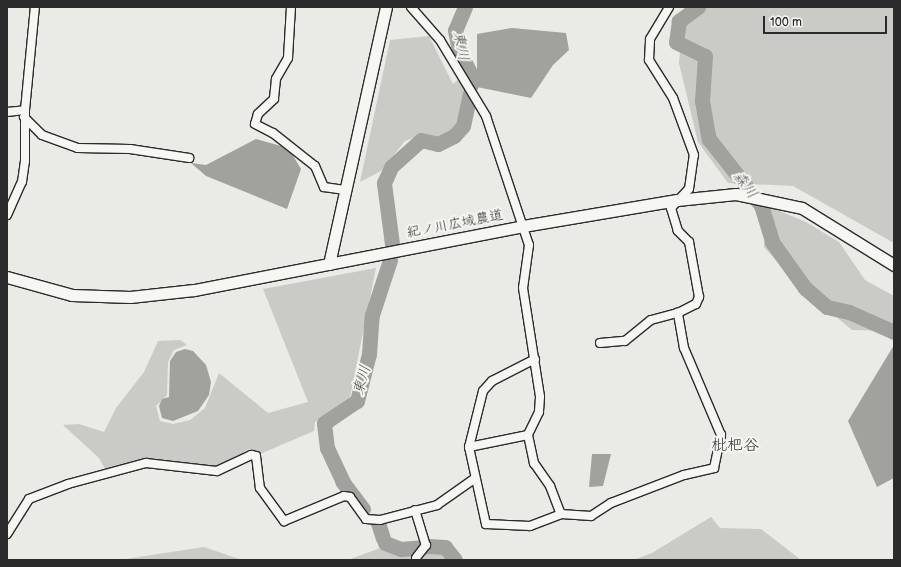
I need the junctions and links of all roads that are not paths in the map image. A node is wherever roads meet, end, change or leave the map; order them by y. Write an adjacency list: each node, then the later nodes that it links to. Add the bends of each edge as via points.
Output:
1 (35, 7): 7 (street)
2 (290, 7): 9 (street, via 288,58 276,79 274,99 258,114 255,124 273,133 314,166 324,186)
3 (386, 7): 9 (street)
4 (411, 7): 12 (street, via 440,40 474,94)
5 (670, 7): 10 (street, via 650,38 649,60 673,98 694,155 689,189)
6 (7, 112): 7 (street)
7 (24, 114): 8 (street, via 42,135 78,148 130,149); 11 (street, via 22,182)
8 (189, 158)
9 (345, 190): 13 (street)
10 (677, 200): 12 (street, 紀ノ川広域農道); 14 (street, 紀ノ川広域農道, via 736,194 782,202 802,208); 16 (street, via 671,208 678,231 689,242 699,297 696,304)
11 (7, 216)
12 (523, 226): 13 (street, 紀ノ川広域農道); 18 (street, via 529,245 524,297)
13 (329, 264): 15 (street, 紀ノ川広域農道, via 194,290 130,296 72,295)
14 (894, 265)
15 (7, 277)
16 (678, 314): 17 (street, via 651,320 625,341); 23 (street, via 684,348 721,435 714,468 684,475 611,503 591,516)
17 (600, 343)
18 (534, 360): 19 (street, via 539,412); 20 (street, via 484,387)
19 (528, 435): 20 (street); 23 (street, via 534,463 550,486)
20 (469, 447): 21 (street)
21 (474, 479): 22 (street, via 437,504); 23 (street, via 486,524 530,526)
22 (416, 510): 24 (street, via 373,521 366,519 350,497 344,496 284,521 260,488 256,456 251,455 217,472 146,463 68,484 29,499); 25 (street, via 426,545)
23 (561, 514)
24 (7, 534)
25 (416, 558)

